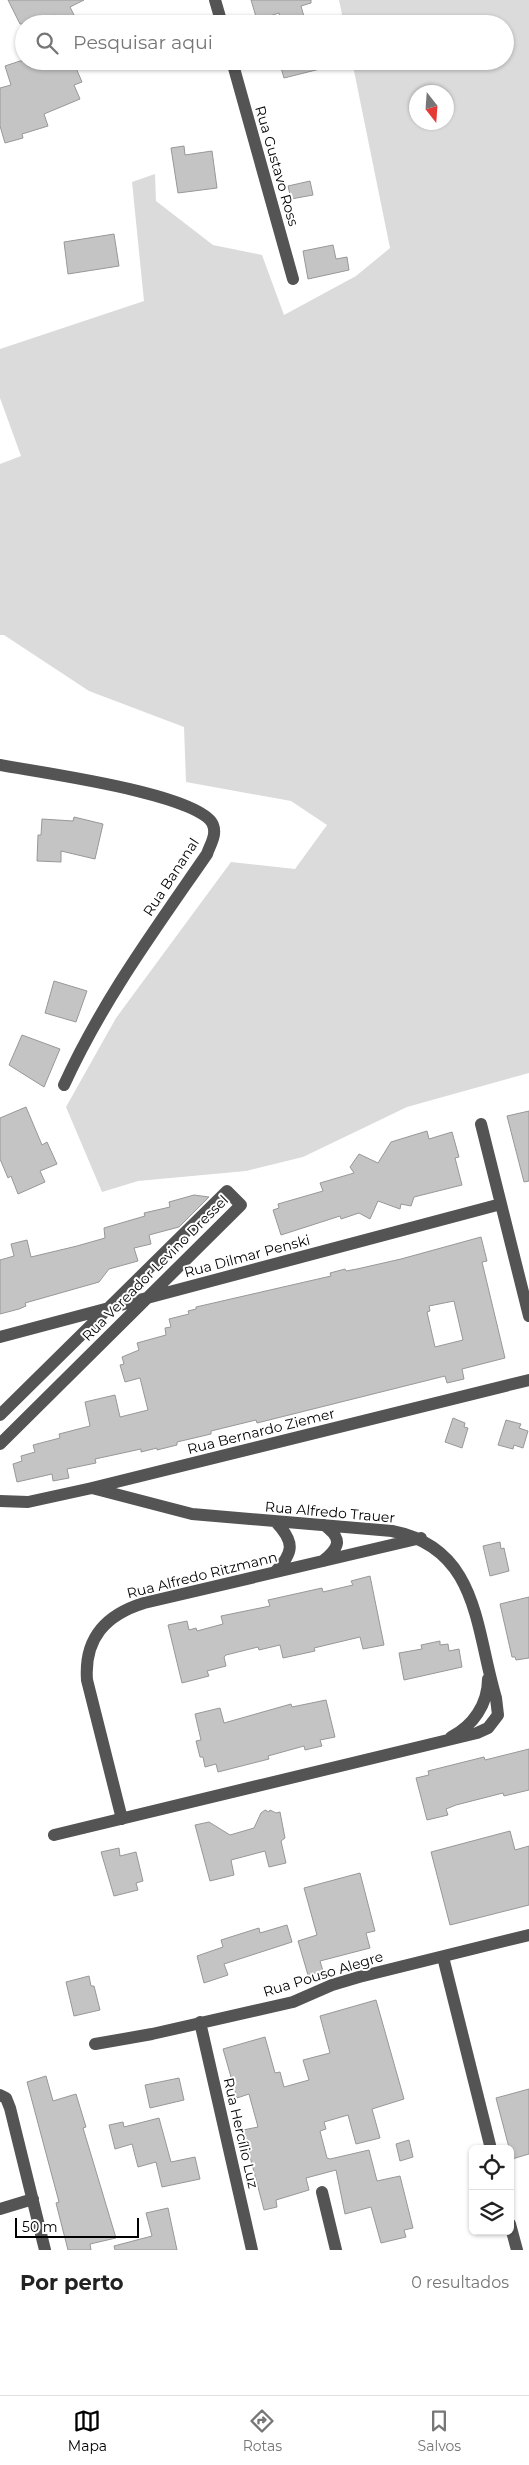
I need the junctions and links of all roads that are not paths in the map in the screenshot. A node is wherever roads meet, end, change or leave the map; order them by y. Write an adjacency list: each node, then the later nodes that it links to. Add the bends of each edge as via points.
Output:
1 (215, 0): 2 (street)
2 (219, 15)
3 (235, 70): 4 (street, Rua Gustavo Ross)
4 (293, 279)
5 (0, 765): 6 (street, Rua Bananal, via 167,799 203,812 213,825 214,837 206,854 122,976)
6 (64, 1085)
7 (481, 1124): 8 (street)
8 (501, 1204): 9 (street, Rua Dilmar Penski); 11 (street)
9 (147, 1298): 10 (street, Rua Dilmar Penski); 10 (street, Rua Vereador Levino Dressel, via 241,1205 227,1191); 15 (street, Rua Vereador Levino Dressel)
10 (108, 1308): 12 (street, Rua Dilmar Penski); 14 (street, Rua Vereador Levino Dressel)
11 (529, 1316)
12 (0, 1337)
13 (529, 1380): 16 (street, Rua Bernardo Ziemer)
14 (0, 1415)
15 (0, 1444)
16 (92, 1488): 17 (street, Rua Bernardo Ziemer, via 28,1502); 18 (street, Rua Alfredo Trauer, via 192,1514)
17 (0, 1501)
18 (276, 1522): 19 (street, Rua Alfredo Trauer); 22 (street, via 287,1533 290,1552)
19 (324, 1525): 20 (street, Rua Alfredo Trauer, via 392,1531); 21 (street, via 335,1533 337,1540 334,1552)
20 (421, 1538): 21 (street, Rua Alfredo Ritzmann); 23 (street, Rua Alfredo Trauer, via 443,1553 464,1581 473,1605)
21 (323, 1561): 22 (street, Rua Alfredo Ritzmann)
22 (274, 1573): 27 (street, Rua Alfredo Ritzmann, via 129,1608 109,1619 92,1641 87,1680)
23 (486, 1665): 24 (street, Rua Alfredo Trauer, via 488,1693); 25 (street, Rua Alfredo Trauer, via 498,1709)
24 (484, 1704): 25 (street, via 486,1714); 26 (street, via 463,1729)
25 (495, 1722): 26 (street, via 477,1733)
26 (439, 1742): 27 (street)
27 (122, 1819): 28 (street)
28 (54, 1835)
29 (529, 1935): 30 (street, Rua Pouso Alegre)
30 (443, 1957): 31 (street, Rua Pouso Alegre, via 332,1985 293,2002); 34 (street)
31 (200, 2022): 32 (street, Rua Pouso Alegre); 40 (street, Rua Hercílio Luz)
32 (95, 2044)
33 (0, 2095): 36 (street, via 6,2098 10,2108)
34 (490, 2145)
35 (322, 2192): 41 (street)
36 (33, 2199): 37 (street); 39 (street)
37 (0, 2209)
38 (513, 2235): 42 (street)
39 (45, 2250)
40 (252, 2250)
41 (336, 2250)
42 (517, 2250)

